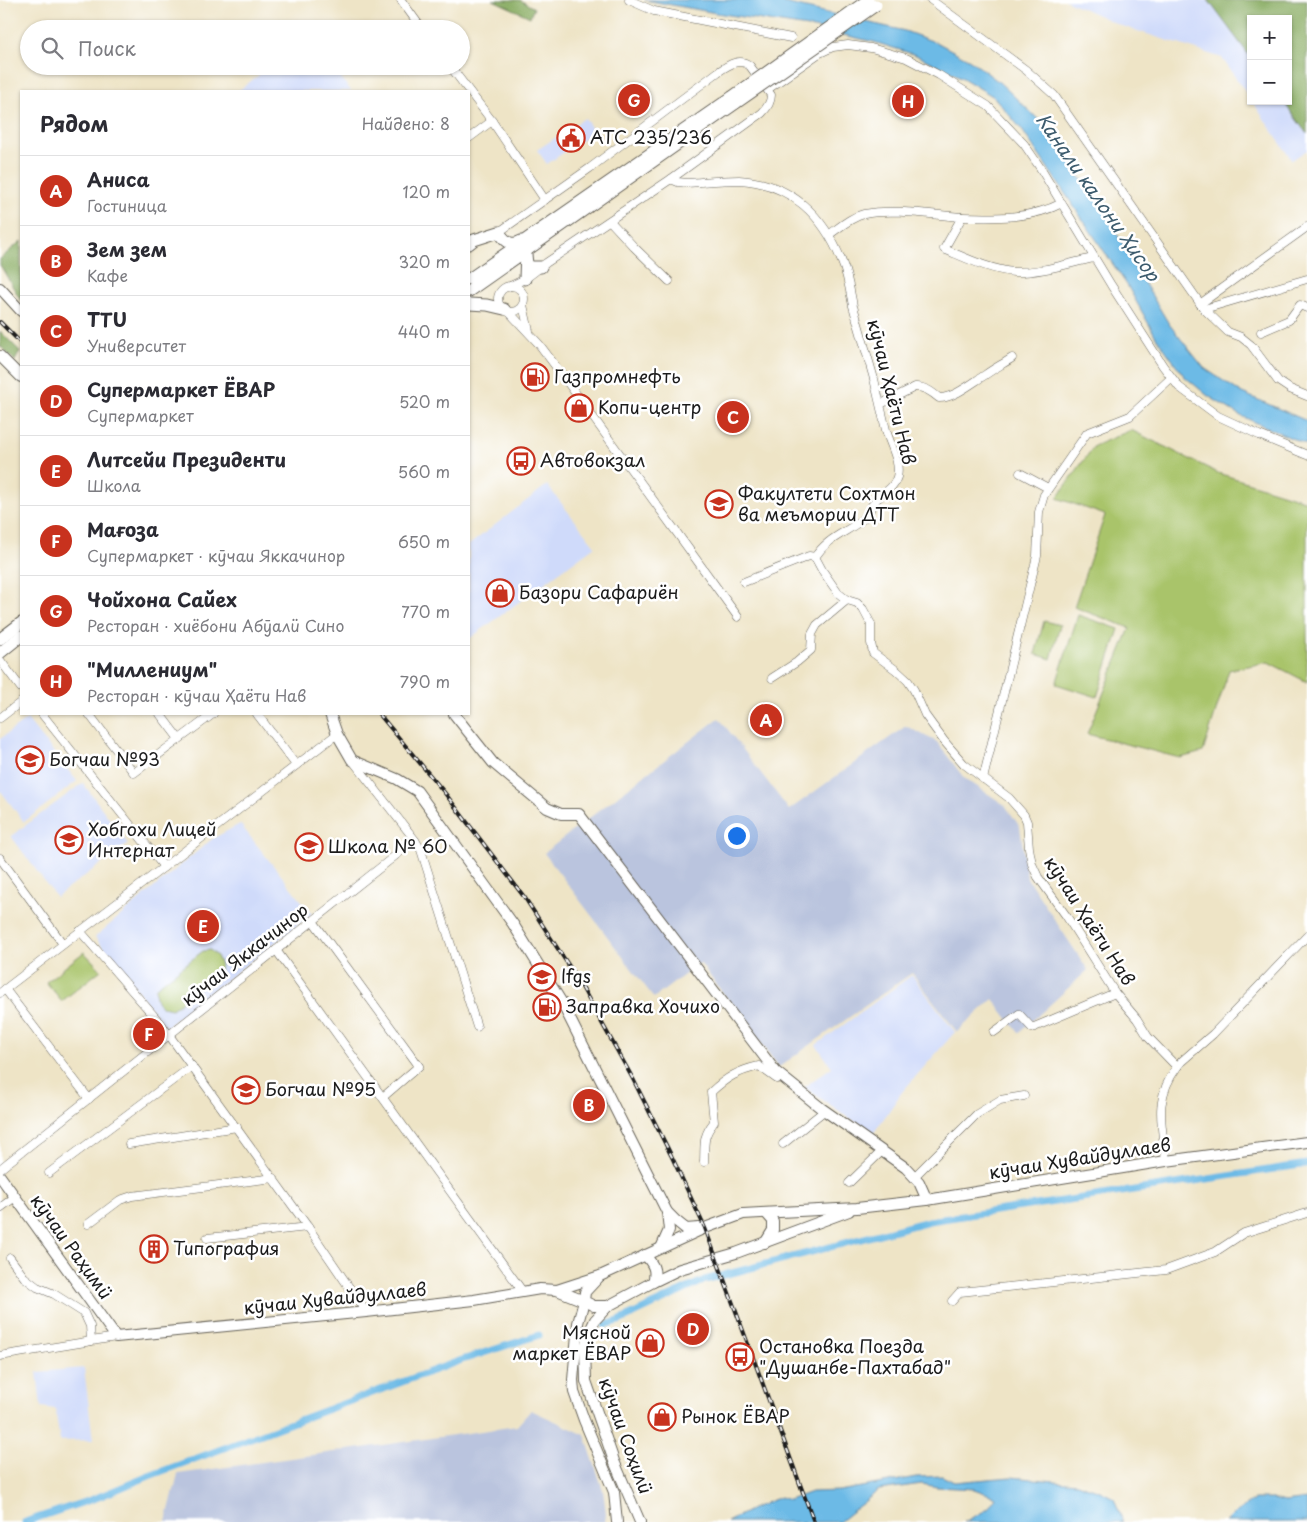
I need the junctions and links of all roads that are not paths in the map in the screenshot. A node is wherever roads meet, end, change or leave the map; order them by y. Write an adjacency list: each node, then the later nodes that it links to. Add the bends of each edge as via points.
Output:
1 (401, 0): 5 (street)
2 (629, 0): 6 (street, via 654,11)
3 (930, 0): 34 (street, via 1026,70 1054,95)
4 (876, 2): 22 (main road, bridge)
5 (415, 20)
6 (791, 38)
7 (457, 75): 9 (street)
8 (768, 89): 13 (street, via 771,100 766,109); 14 (street, via 747,63 728,65); 15 (street, via 818,54 841,46 866,47 906,58 988,106 1024,144)
9 (468, 90)
10 (470, 92): 11 (street)
11 (492, 121): 12 (street); 14 (street)
12 (470, 137)
13 (671, 178): 17 (street); 20 (street, кӯчаи Ҳаёти Нав, via 686,183 740,180 760,183 804,204)
14 (545, 200): 19 (street)
15 (1062, 203): 16 (street, via 1036,213); 23 (street)
16 (962, 217): 20 (street, via 888,212 862,214); 23 (street, via 944,249 977,262 1012,272 1030,272)
17 (610, 221): 24 (street); 28 (street)
18 (1307, 226): 34 (street)
19 (499, 232): 21 (main road); 22 (main road, via 511,244)
20 (830, 234): 45 (street, кӯчаи Ҳаёти Нав, via 843,263)
21 (470, 243)
22 (526, 244): 24 (main road, via 528,265); 25 (main road); 26 (main road); 31 (main road)
23 (1094, 258): 43 (street)
24 (541, 267): 26 (street)
25 (470, 278)
26 (525, 279): 29 (street); 32 (street)
27 (1307, 279): 34 (street)
28 (669, 281)
29 (508, 286): 32 (street, via 520,289); 37 (street, via 498,299)
30 (0, 288): 36 (street)
31 (470, 290)
32 (523, 301): 37 (street, via 514,312); 39 (street)
33 (470, 304): 37 (main road)
34 (1202, 306): 44 (street, via 1228,332 1251,345 1278,381)
35 (1307, 308): 38 (street, via 1300,305 1290,320)
36 (20, 310)
37 (506, 310): 39 (street)
38 (1260, 332)
39 (529, 333): 52 (street)
40 (0, 356): 42 (street)
41 (1012, 358): 45 (street, via 972,385 944,398 919,387)
42 (20, 376)
43 (1171, 378): 46 (street, via 1218,416); 48 (street, via 1130,416 1086,433)
44 (1307, 396)
45 (881, 404): 49 (street, кӯчаи Ҳаёти Нав, via 898,469 896,478 866,517 822,546)
46 (1307, 455)
47 (1020, 473): 48 (street)
48 (1048, 488): 72 (street, via 1039,512 1037,556)
49 (815, 558): 50 (street, via 809,556); 51 (street, кӯчаи Ҳаёти Нав, via 838,593)
50 (744, 582)
51 (847, 600): 57 (street, via 817,625 812,634 811,650); 72 (street, кӯчаи Ҳаёти Нав, via 857,603 868,616 873,653 908,681 934,728 964,764)
52 (738, 617)
53 (19, 629): 54 (main road); 55 (main road)
54 (0, 639)
55 (0, 653)
56 (0, 660): 58 (street)
57 (772, 678)
58 (20, 687)
59 (20, 703): 67 (street)
60 (43, 715): 75 (street)
61 (90, 715): 69 (street, via 134,773)
62 (161, 715): 69 (street)
63 (212, 715): 69 (street)
64 (258, 715): 71 (street)
65 (330, 715): 68 (street)
66 (455, 715): 88 (street, via 493,763 547,808 561,814 580,814)
67 (0, 718)
68 (338, 734): 70 (street); 71 (street)
69 (179, 739)
70 (352, 760): 73 (street); 110 (street, via 417,791 513,924 562,1003)
71 (296, 765): 75 (street)
72 (983, 779): 82 (street, кӯчаи Ҳаёти Нав, via 1009,798 1024,815 1034,870)
73 (415, 840): 76 (street, кӯчаи Яккачинор); 83 (street, via 421,850)
74 (0, 858): 79 (street)
75 (164, 866): 77 (street)
76 (312, 921): 80 (street, кӯчаи Яккачинор); 90 (street, via 419,1066)
77 (80, 931): 79 (street); 85 (street)
78 (1307, 936): 87 (street)
79 (63, 944): 81 (street)
80 (276, 950): 85 (street, кӯчаи Яккачинор); 90 (street)
81 (3, 991): 91 (street)
82 (1115, 993): 84 (street, via 1032,1028 1019,1014); 87 (street, кӯчаи Ҳаёти Нав, via 1138,1019 1148,1037)
83 (477, 1027)
84 (994, 1032)
85 (169, 1035): 86 (street); 91 (street, кӯчаи Яккачинор)
86 (192, 1066): 93 (street); 101 (street)
87 (1177, 1067): 98 (street, via 1166,1083 1160,1107)
88 (782, 1077): 92 (street); 99 (street, via 777,1079 759,1066 734,1074 711,1092 714,1122 704,1137)
89 (1024, 1096): 103 (street, via 1000,1100 977,1114)
90 (383, 1097): 124 (street)
91 (89, 1099): 100 (street, кӯчаи Яккачинор)
92 (824, 1111): 96 (street); 97 (street)
93 (237, 1128): 95 (street); 104 (street)
94 (1307, 1142): 98 (street, кӯчаи Хувайдуллаев)
95 (129, 1144)
96 (783, 1144)
97 (882, 1151): 103 (street); 105 (street)
98 (1166, 1161): 107 (street, кӯчаи Хувайдуллаев)
99 (704, 1162)
100 (0, 1169)
101 (49, 1172)
102 (0, 1176): 106 (street, кӯчаи Раҳимӣ)
103 (914, 1177): 107 (street)
104 (274, 1178): 113 (street, via 132,1196 120,1200); 114 (street)
105 (849, 1183)
106 (15, 1197): 108 (street); 129 (street, кӯчаи Раҳимӣ)
107 (927, 1200): 109 (street, кӯчаи Хувайдуллаев)
108 (0, 1208)
109 (857, 1208): 111 (street, кӯчаи Хувайдуллаев); 117 (street, кӯчаи Хувайдуллаев)
110 (667, 1212): 115 (street, via 686,1229); 118 (street, via 669,1230)
111 (766, 1213): 115 (street, кӯчаи Хувайдуллаев, via 743,1214); 117 (street, via 773,1221 773,1230)
112 (1307, 1213): 126 (street, via 1244,1233 1215,1252 1166,1270 960,1292)
113 (88, 1224)
114 (308, 1227): 116 (street); 128 (street)
115 (705, 1228): 118 (street, кӯчаи Хувайдуллаев)
116 (207, 1238)
117 (765, 1243): 122 (street, кӯчаи Хувайдуллаев, via 680,1269)
118 (661, 1248): 119 (street, кӯчаи Хувайдуллаев)
119 (645, 1255): 121 (street, кӯчаи Хувайдуллаев); 122 (street, via 654,1267)
120 (10, 1258): 130 (street, via 24,1277 37,1287 84,1313 90,1326)
121 (600, 1276): 123 (street, кӯчаи Хувайдуллаев); 125 (street, кӯчаи Хувайдуллаев, via 586,1292)
122 (653, 1282): 127 (street, кӯчаи Хувайдуллаев)
123 (557, 1290): 124 (street, кӯчаи Хувайдуллаев); 125 (street, кӯчаи Хувайдуллаев)
124 (523, 1292): 128 (street, кӯчаи Хувайдуллаев)
125 (584, 1301): 127 (street, кӯчаи Хувайдуллаев, via 594,1306); 132 (street, кӯчаи Соҳилӣ, via 578,1322 574,1392 614,1492)
126 (952, 1301)
127 (608, 1306): 133 (street, кӯчаи Соҳилӣ, via 595,1320 588,1335 586,1381)
128 (366, 1312): 129 (street, кӯчаи Хувайдуллаев)
129 (116, 1337): 130 (street)
130 (91, 1341): 131 (street)
131 (0, 1356)
132 (617, 1522)
133 (640, 1522)

